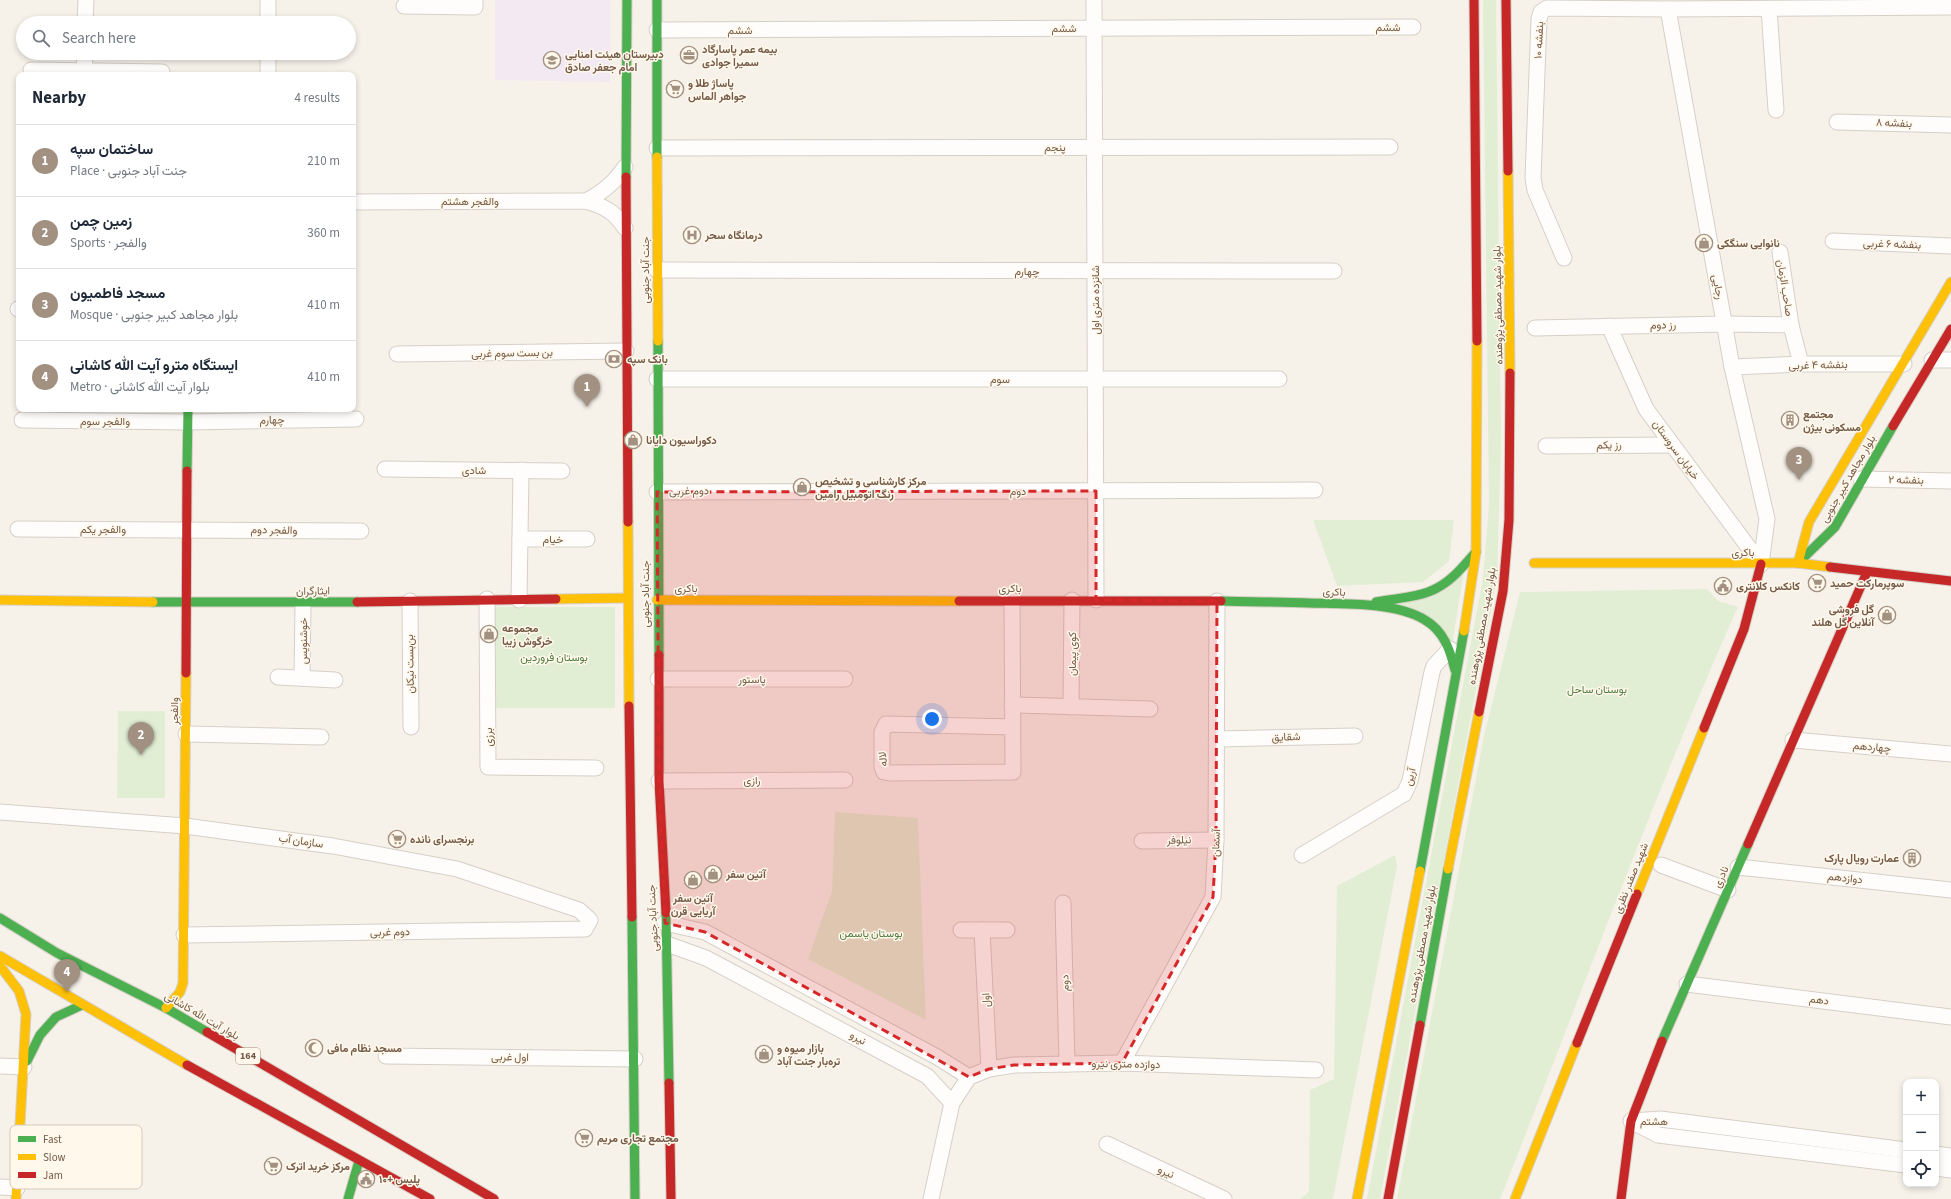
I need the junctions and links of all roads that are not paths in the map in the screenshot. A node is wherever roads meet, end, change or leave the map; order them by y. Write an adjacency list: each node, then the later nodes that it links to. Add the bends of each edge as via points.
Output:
1 (86, 0): 14 (street)
2 (268, 0): 15 (street)
3 (627, 0): 31 (main road, جنت آباد جنوبی)
4 (657, 0): 18 (main road, جنت آباد جنوبی)
5 (1094, 0): 17 (street, شانزده متری اول)
6 (1474, 0): 77 (main road, بلوار شهید مصطفی پژوهنده, via 1478,387)
7 (1506, 0): 179 (main road, بلوار شهید مصطفی پژوهنده, via 1511,436 1509,520 1503,591 1455,829)
8 (475, 4): 10 (street)
9 (1872, 4): 11 (street, بنفشه ۱۰); 12 (street, بنفشه ۱۰)
10 (404, 6)
11 (1951, 7)
12 (1769, 9): 13 (street, بنفشه ۱۰); 25 (street)
13 (1668, 10): 38 (street, بنفشه ۱۰, via 1547,8 1541,12 1533,178 1535,190); 43 (street, رجایی)
14 (85, 16)
15 (268, 16)
16 (1413, 27): 17 (street, ششم)
17 (1094, 28): 18 (street, ششم); 28 (street, شانزده متری اول)
18 (657, 30): 30 (main road, جنت آباد جنوبی)
19 (85, 60): 22 (street)
20 (268, 60): 24 (street)
21 (31, 70): 22 (street)
22 (84, 71): 23 (street)
23 (162, 72)
24 (268, 72)
25 (1776, 110)
26 (1837, 122): 27 (street, بنفشه ۸)
27 (1951, 125)
28 (1094, 147): 29 (street, پنجم); 30 (street, پنجم); 40 (street, شانزده متری اول)
29 (1390, 147)
30 (657, 148): 39 (main road, جنت آباد جنوبی)
31 (625, 167): 32 (street, via 613,184); 34 (main road, جنت آباد جنوبی)
32 (586, 201): 33 (street, والفجر هشتم); 34 (street, via 603,206 617,216)
33 (356, 202)
34 (626, 228): 48 (main road, جنت آباد جنوبی)
35 (1833, 241): 36 (street, بنفشه ۶ غربی)
36 (1951, 246)
37 (1780, 252): 44 (street, صاحب الزمان)
38 (1564, 258)
39 (657, 270): 40 (street, چهارم); 55 (main road, جنت آباد جنوبی)
40 (1095, 271): 41 (street, چهارم); 56 (street, شانزده متری اول)
41 (1334, 271)
42 (1951, 282): 53 (main road, بلوار مجاهد کبیر جنوبی)
43 (1725, 324): 44 (street, رز دوم); 45 (street, رز دوم); 54 (street, رجایی)
44 (1791, 325): 52 (street, صاحب الزمان)
45 (1608, 326): 46 (street, رز دوم); 61 (street, خیابان سروستان, via 1646,409)
46 (1536, 328)
47 (1951, 328): 50 (main road, بلوار مجاهد کبیر جنوبی)
48 (626, 351): 49 (street, بن بست سوم غربی); 83 (main road, جنت آباد جنوبی)
49 (397, 354)
50 (1932, 360): 51 (street); 66 (main road, بلوار مجاهد کبیر جنوبی)
51 (1951, 360)
52 (1801, 364): 53 (street, بنفشه ۴ غربی); 54 (street, بنفشه ۴ غربی)
53 (1904, 364): 79 (main road, بلوار مجاهد کبیر جنوبی, via 1809,522)
54 (1732, 367): 80 (street, رجایی, via 1767,520)
55 (657, 379): 56 (street, سوم); 71 (main road, جنت آباد جنوبی)
56 (1095, 379): 57 (street, سوم); 70 (street, شانزده متری اول)
57 (1279, 379)
58 (188, 415): 59 (street, چهارم); 60 (street, والفجر سوم); 73 (main road, والفجر)
59 (356, 419)
60 (22, 420)
61 (1672, 444): 62 (street, رز یکم); 80 (street, خیابان سروستان)
62 (1546, 446)
63 (385, 469): 64 (street, شادی)
64 (521, 470): 65 (street, شادی); 75 (street)
65 (562, 470)
66 (1861, 479): 67 (street, بنفشه ۲); 79 (main road, بلوار مجاهد کبیر جنوبی, via 1835,527)
67 (1951, 481)
68 (1315, 490): 70 (street, دوم)
69 (720, 491): 70 (street, دوم); 71 (street, دوم غربی)
70 (1096, 491): 90 (street, شانزده متری اول)
71 (657, 492): 87 (main road, جنت آباد جنوبی)
72 (18, 529): 73 (street, والفجر یکم)
73 (187, 529): 74 (street, والفجر دوم); 92 (main road, والفجر)
74 (361, 531)
75 (520, 539): 76 (street, خیام); 86 (street)
76 (587, 539)
77 (1476, 552): 95 (main road, باکری, via 1459,572 1437,588); 97 (main road, بلوار شهید مصطفی پژوهنده)
78 (1534, 563): 80 (main road, باکری)
79 (1798, 563): 80 (main road, باکری); 81 (main road, باکری)
80 (1761, 564): 180 (main road, شهید صفدر نظری, via 1744,629)
81 (1867, 572): 82 (main road, باکری); 112 (main road, نادری)
82 (1951, 581)
83 (627, 598): 86 (main road, ایثارگران); 144 (main road, جنت آباد جنوبی)
84 (487, 599): 86 (main road, ایثارگران); 93 (main road, ایثارگران); 114 (street, برزی, via 488,767)
85 (0, 600): 92 (main road, ایثارگران)
86 (519, 600)
87 (657, 600): 88 (main road, باکری); 100 (main road, جنت آباد جنوبی)
88 (1012, 600): 89 (main road, باکری); 103 (street, لاله)
89 (1072, 600): 90 (main road, باکری); 104 (street, کوی پیمان)
90 (1096, 600): 91 (main road, باکری)
91 (1217, 600): 95 (main road, باکری); 111 (street, آسمان)
92 (187, 601): 94 (main road, ایثارگران); 108 (main road, والفجر)
93 (410, 601): 94 (main road, ایثارگران); 106 (street, بن‌بست نیکان)
94 (303, 603): 99 (street, خوشنویس)
95 (1362, 604): 96 (main road, باکری, via 1410,612 1426,620 1440,632)
96 (1450, 648): 97 (main road, باکری); 121 (street, آرین, via 1432,672 1410,781 1404,794)
97 (1455, 672): 163 (main road, بلوار شهید مصطفی پژوهنده)
98 (278, 677): 99 (street)
99 (302, 678): 102 (street)
100 (658, 679): 101 (street, پاستور); 116 (main road, جنت آباد جنوبی)
101 (845, 679)
102 (335, 680)
103 (1012, 705): 104 (street); 107 (street, لاله)
104 (1072, 707): 105 (street)
105 (1150, 709)
106 (411, 727)
107 (1012, 727): 107 (street, لاله, via 886,724 882,732 882,767 884,772 889,773 1012,772)
108 (186, 734): 110 (street); 118 (main road, والفجر)
109 (1355, 736): 111 (street, شقایق)
110 (321, 738)
111 (1216, 739): 119 (street, آسمان)
112 (1794, 740): 113 (street, چهاردهم); 123 (main road, نادری)
113 (1951, 754)
114 (596, 768)
115 (845, 780): 116 (street, رازی)
116 (658, 781): 129 (main road, جنت آباد جنوبی)
117 (0, 812): 118 (street, سازمان آب)
118 (185, 826): 128 (street, سازمان آب, via 333,846 457,869 578,910); 133 (main road, والفجر)
119 (1216, 840): 120 (street, نیلوفر); 145 (street, آسمان, via 1214,888 1210,904)
120 (1142, 841)
121 (1302, 855)
122 (1661, 865): 124 (street)
123 (1738, 867): 124 (main road, نادری); 125 (street, دوازدهم)
124 (1728, 890): 137 (main road, نادری)
125 (1951, 890)
126 (1063, 902): 146 (street, دوم)
127 (0, 918): 140 (main road, بلوار آیت الله کاشانی / 164, via 57,952)
128 (590, 920): 133 (street, دوم غربی, via 585,929)
129 (665, 924): 134 (main road, جنت آباد جنوبی); 138 (street, نیرو, via 705,932)
130 (961, 930): 131 (street)
131 (982, 930): 132 (street); 149 (street, اول)
132 (1008, 930)
133 (184, 935): 140 (main road, والفجر, via 183,983 180,992)
134 (667, 944): 142 (street, نیرو, via 706,958); 166 (main road, جنت آباد جنوبی)
135 (0, 956): 139 (main road)
136 (0, 966): 148 (main road, via 19,990 26,1014)
137 (1687, 984): 141 (street, دهم); 153 (main road, نادری)
138 (839, 1004): 142 (street); 151 (street, نیرو)
139 (82, 1005): 148 (main road, via 56,1017 40,1035); 159 (main road)
140 (166, 1008): 169 (main road, بلوار آیت الله کاشانی / 164)
141 (1951, 1017)
142 (830, 1022): 152 (street, نیرو, via 927,1076)
143 (386, 1056): 144 (street, اول غربی)
144 (635, 1059): 161 (main road, جنت آباد جنوبی)
145 (1122, 1063): 146 (street, دوازده متری نیرو); 150 (street, دوازده متری نیرو)
146 (1067, 1064): 149 (street, دوازده متری نیرو, via 1014,1065)
147 (0, 1066): 148 (street)
148 (24, 1067): 154 (main road)
149 (989, 1069): 151 (street, دوازده متری نیرو)
150 (1316, 1070)
151 (969, 1077): 152 (street)
152 (952, 1103): 175 (street)
153 (1631, 1121): 156 (street, هشتم, via 1660,1119); 160 (street, هشتم, via 1658,1134); 181 (main road, نادری)
154 (21, 1125)
155 (1107, 1144): 176 (street, نیرو)
156 (1903, 1150)
157 (1939, 1154): 158 (street)
158 (1951, 1156)
159 (359, 1161): 170 (main road); 171 (main road)
160 (1903, 1165)
161 (636, 1166): 167 (main road); 172 (main road, جنت آباد جنوبی)
162 (1939, 1168): 164 (street)
163 (1362, 1170): 177 (street); 178 (main road, بلوار شهید مصطفی پژوهنده)
164 (1951, 1170)
165 (0, 1187): 168 (street)
166 (670, 1188): 173 (main road); 174 (main road)
167 (626, 1189)
168 (17, 1193)
169 (492, 1198)
170 (348, 1199)
171 (430, 1199)
172 (635, 1199)
173 (668, 1199)
174 (671, 1199)
175 (930, 1199)
176 (1224, 1199)
177 (1348, 1199)
178 (1356, 1199)
179 (1388, 1199)
180 (1515, 1199)
181 (1621, 1199)

